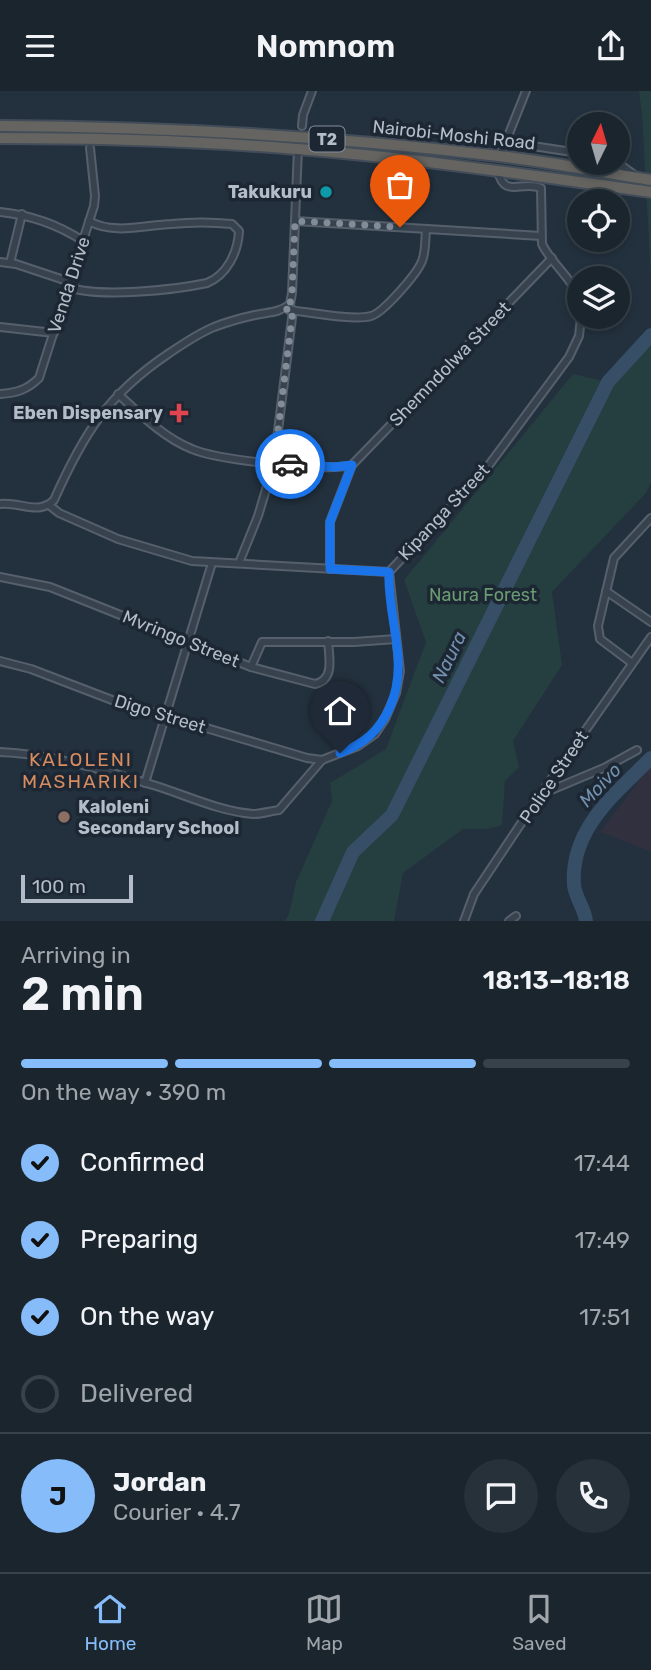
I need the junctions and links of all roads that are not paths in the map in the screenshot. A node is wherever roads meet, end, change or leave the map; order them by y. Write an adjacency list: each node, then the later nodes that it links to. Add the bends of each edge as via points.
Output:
1 (312, 91): 4 (street)
2 (526, 91): 6 (street)
3 (0, 126): 10 (highway, Nairobi-Moshi Road / T2, via 302,137)
4 (302, 126)
5 (0, 138): 8 (highway, Nairobi-Moshi Road / T2)
6 (506, 142): 9 (street); 10 (street)
7 (90, 148): 18 (street, Venda Drive, via 95,196)
8 (298, 149): 12 (highway, Nairobi-Moshi Road / T2); 19 (street)
9 (567, 151)
10 (500, 156): 13 (highway, Nairobi-Moshi Road / T2)
11 (630, 170): 13 (street)
12 (498, 171): 15 (highway, Nairobi-Moshi Road / T2); 21 (street, via 505,186 541,188)
13 (637, 177): 14 (highway, Nairobi-Moshi Road / T2)
14 (651, 180)
15 (651, 192)
16 (0, 212): 17 (street)
17 (22, 214): 22 (street); 25 (street)
18 (89, 221): 22 (street, Venda Drive); 27 (street, via 116,228 225,223 235,226 239,236 229,263 207,283 103,293)
19 (295, 221): 20 (street); 28 (street, via 292,293)
20 (426, 229): 21 (street); 29 (street, via 422,262 373,316)
21 (541, 236): 23 (street)
22 (83, 241): 27 (street, Venda Drive)
23 (552, 258): 26 (street); 36 (street, Shemndolwa Street)
24 (0, 262): 25 (street)
25 (10, 263): 27 (street)
26 (567, 277)
27 (69, 285): 32 (street, Venda Drive)
28 (284, 309): 29 (street); 34 (street, via 197,335)
29 (293, 310): 35 (street)
30 (0, 327): 32 (street)
31 (580, 329): 43 (street, Kipanga Street, via 569,357 486,469)
32 (54, 333): 33 (street, Venda Drive, via 39,377 16,393)
33 (0, 394)
34 (118, 394): 35 (street, via 190,448); 38 (street, via 76,452)
35 (274, 463): 36 (street); 41 (street)
36 (349, 465): 42 (street, via 330,522)
37 (0, 504): 38 (street)
38 (49, 505): 40 (street, via 118,539)
39 (651, 517): 45 (street, via 614,558)
40 (212, 563): 41 (street); 50 (street)
41 (239, 563): 42 (street)
42 (330, 569): 43 (street)
43 (389, 572): 48 (street, Kipanga Street)
44 (0, 577): 50 (street, Mvringo Street, via 50,587)
45 (606, 591): 46 (street); 52 (street, via 598,636)
46 (651, 622)
47 (651, 637): 52 (street, Police Street)
48 (396, 639): 49 (street); 57 (street, Kipanga Street, via 400,671 385,719 358,746)
49 (328, 641): 53 (street, via 262,642); 53 (street, Mvringo Street, via 329,668 321,683)
50 (187, 643): 53 (street, Mvringo Street); 54 (street)
51 (0, 661): 54 (street, Digo Street)
52 (632, 663): 59 (street, Police Street)
53 (251, 667)
54 (166, 716): 57 (street, Digo Street); 58 (street)
55 (637, 750): 59 (street)
56 (0, 752): 58 (street, via 32,753)
57 (322, 759): 58 (street, via 279,810 255,814 224,809)
58 (145, 783)
59 (540, 795): 61 (street, Police Street, via 474,894)
60 (516, 916): 62 (street)
61 (464, 921)
62 (509, 921)

